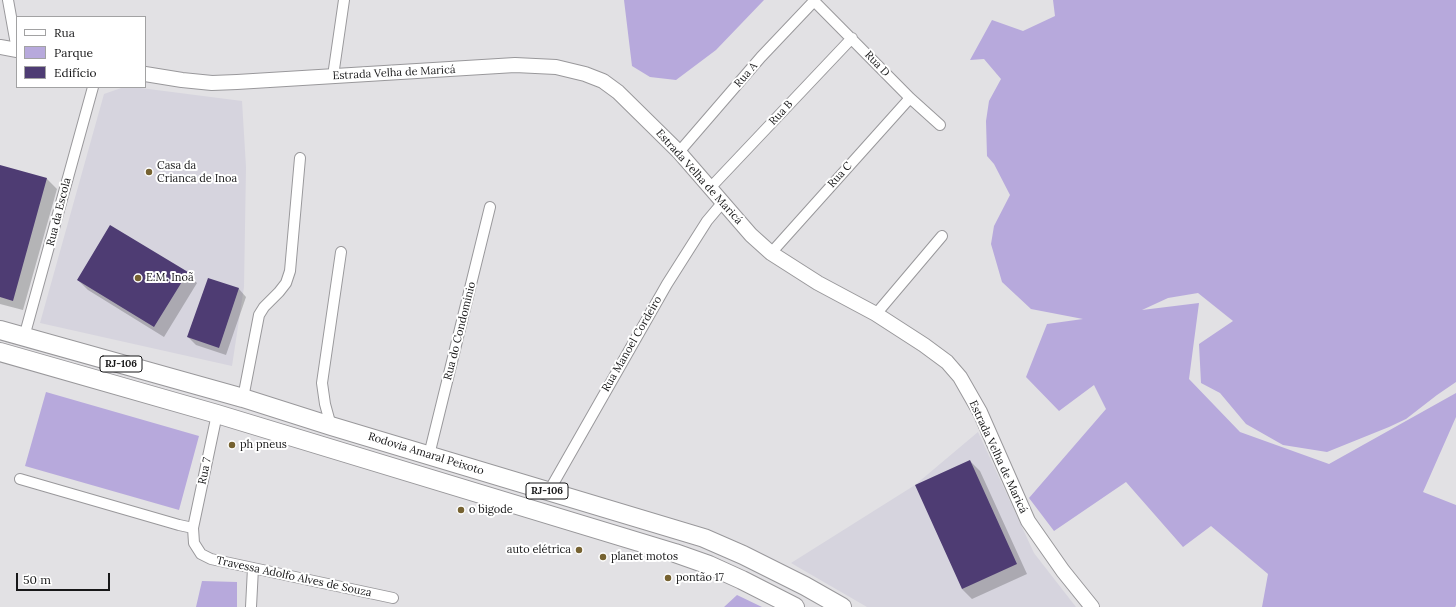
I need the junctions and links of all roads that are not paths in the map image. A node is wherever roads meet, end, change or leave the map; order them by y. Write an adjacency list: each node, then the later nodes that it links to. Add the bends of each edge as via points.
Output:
1 (8, 0): 5 (street)
2 (344, 0): 9 (street)
3 (815, 0): 4 (street, Rua D); 13 (street, Rua A, via 765,52)
4 (852, 38): 11 (street, Rua D); 15 (street, Rua B)
5 (16, 44)
6 (0, 47): 7 (street)
7 (16, 50)
8 (146, 74): 9 (street, Estrada Velha de Maricá, via 212,83)
9 (333, 76): 13 (street, Estrada Velha de Maricá, via 515,65 556,67 603,81 618,92)
10 (93, 88): 23 (street, Rua da Escola)
11 (910, 98): 12 (street, Rua D); 20 (street, Rua C)
12 (940, 125)
13 (679, 152): 15 (street, Estrada Velha de Maricá)
14 (300, 158): 25 (street, via 290,271 280,292 259,315)
15 (711, 187): 16 (street, Estrada Velha de Maricá)
16 (723, 202): 20 (street, Estrada Velha de Maricá); 30 (street, Rua Manoel Cordeiro, via 707,221 667,284)
17 (490, 206): 28 (street, Rua do Condominio)
18 (942, 236): 21 (street)
19 (341, 252): 27 (street, via 322,383)
20 (770, 253): 21 (street, Estrada Velha de Maricá, via 818,283)
21 (876, 314): 37 (street, Estrada Velha de Maricá, via 947,362 960,377 980,412 1028,522)
22 (0, 330): 23 (highway, Rodovia Amaral Peixoto / RJ-106)
23 (24, 337): 25 (highway, Rodovia Amaral Peixoto / RJ-106)
24 (0, 352): 26 (highway, Rodovia Amaral Peixoto / RJ-106)
25 (243, 398): 27 (highway, Rodovia Amaral Peixoto / RJ-106)
26 (217, 414): 31 (street, Rua 7); 35 (highway, Rodovia Amaral Peixoto / RJ-106, via 674,553 709,565)
27 (331, 426): 28 (highway, Rodovia Amaral Peixoto / RJ-106)
28 (429, 455): 30 (highway, Rodovia Amaral Peixoto / RJ-106)
29 (20, 479): 31 (street)
30 (549, 491): 36 (highway, Rodovia Amaral Peixoto / RJ-106, via 704,538 805,586)
31 (193, 528): 32 (street, Travessa Adolfo Alves de Souza, via 194,543 201,554 211,559)
32 (253, 568): 33 (street, Travessa Adolfo Alves de Souza); 34 (street)
33 (393, 598)
34 (251, 607)
35 (794, 607)
36 (842, 607)
37 (1092, 607)

